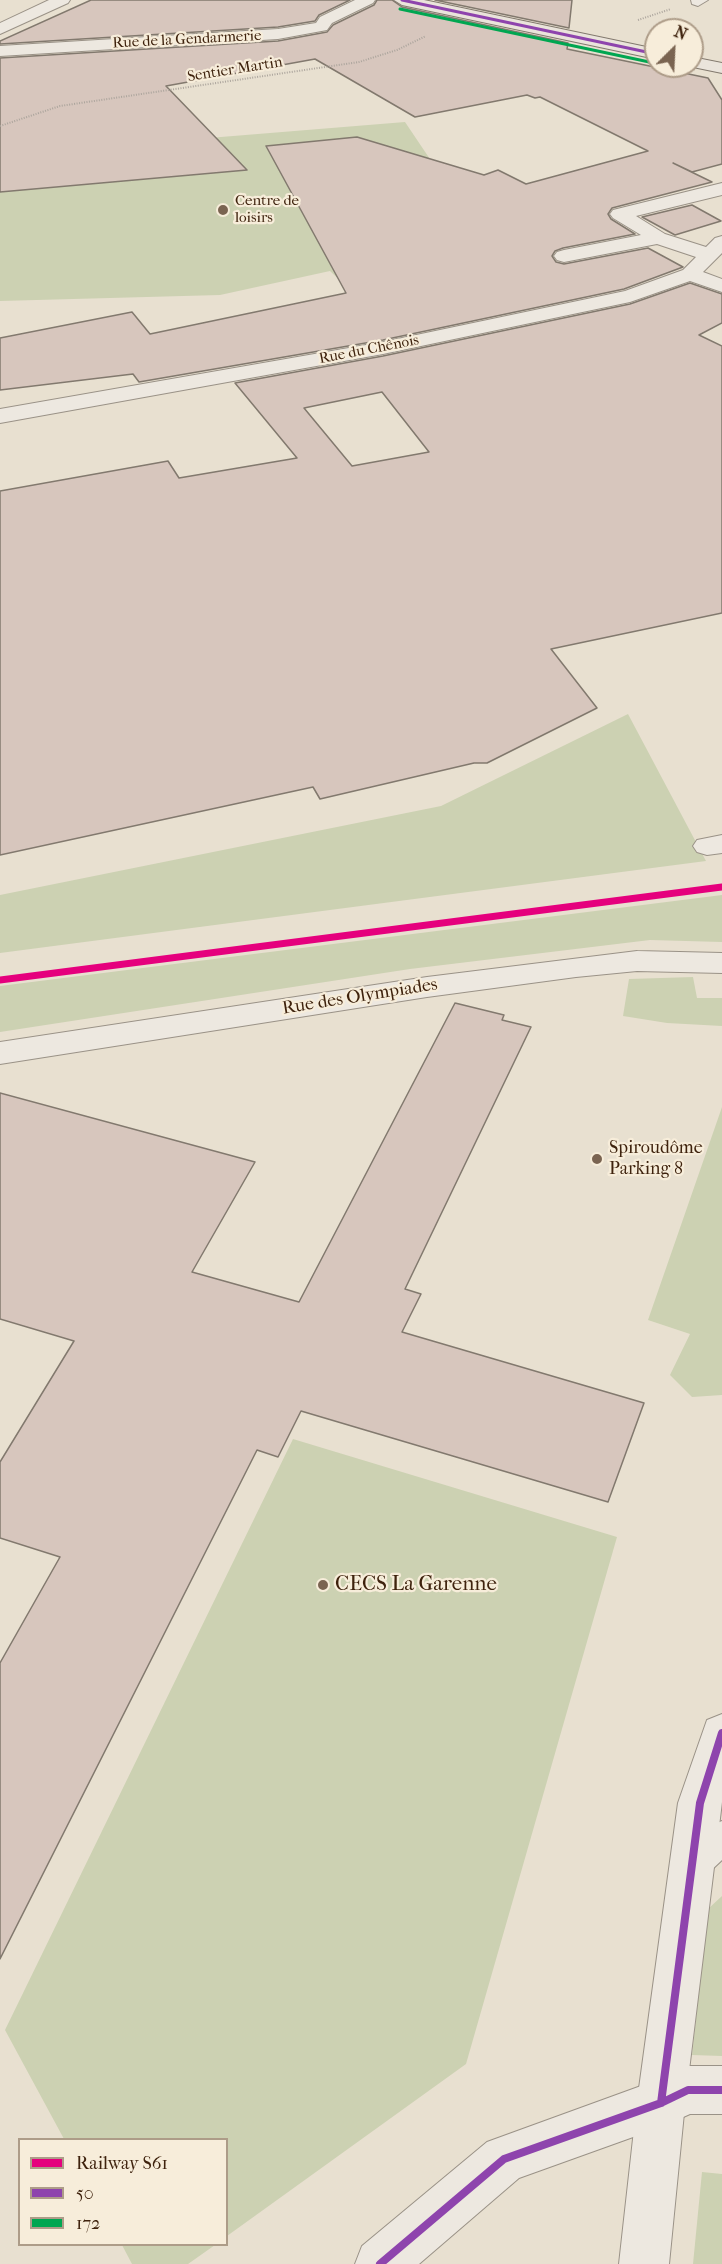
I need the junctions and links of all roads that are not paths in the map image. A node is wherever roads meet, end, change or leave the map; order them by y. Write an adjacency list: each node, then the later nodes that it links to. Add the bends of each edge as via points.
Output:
1 (62, 0): 4 (street)
2 (367, 0): 5 (street, Rue de la Gendarmerie, via 326,20 321,27 278,34)
3 (402, 0): 6 (main road)
4 (0, 29)
5 (0, 51)
6 (644, 51)
7 (704, 64): 8 (main road)
8 (722, 68)
9 (722, 189): 10 (street, via 620,214)
10 (658, 238): 11 (street); 12 (street)
11 (716, 249): 13 (street, Rue du Chênois)
12 (564, 256)
13 (690, 273): 14 (street); 15 (street, Rue du Chênois, via 630,296 383,348)
14 (722, 286)
15 (0, 416)
16 (722, 963): 17 (street, Rue des Olympiades, via 637,961 576,967)
17 (0, 1053)
18 (722, 1733): 19 (street, via 700,1803)
19 (707, 1851): 21 (street)
20 (722, 2090): 21 (street, via 688,2090)
21 (661, 2103): 22 (street, via 504,2159); 23 (street)
22 (380, 2264)
23 (644, 2264)

